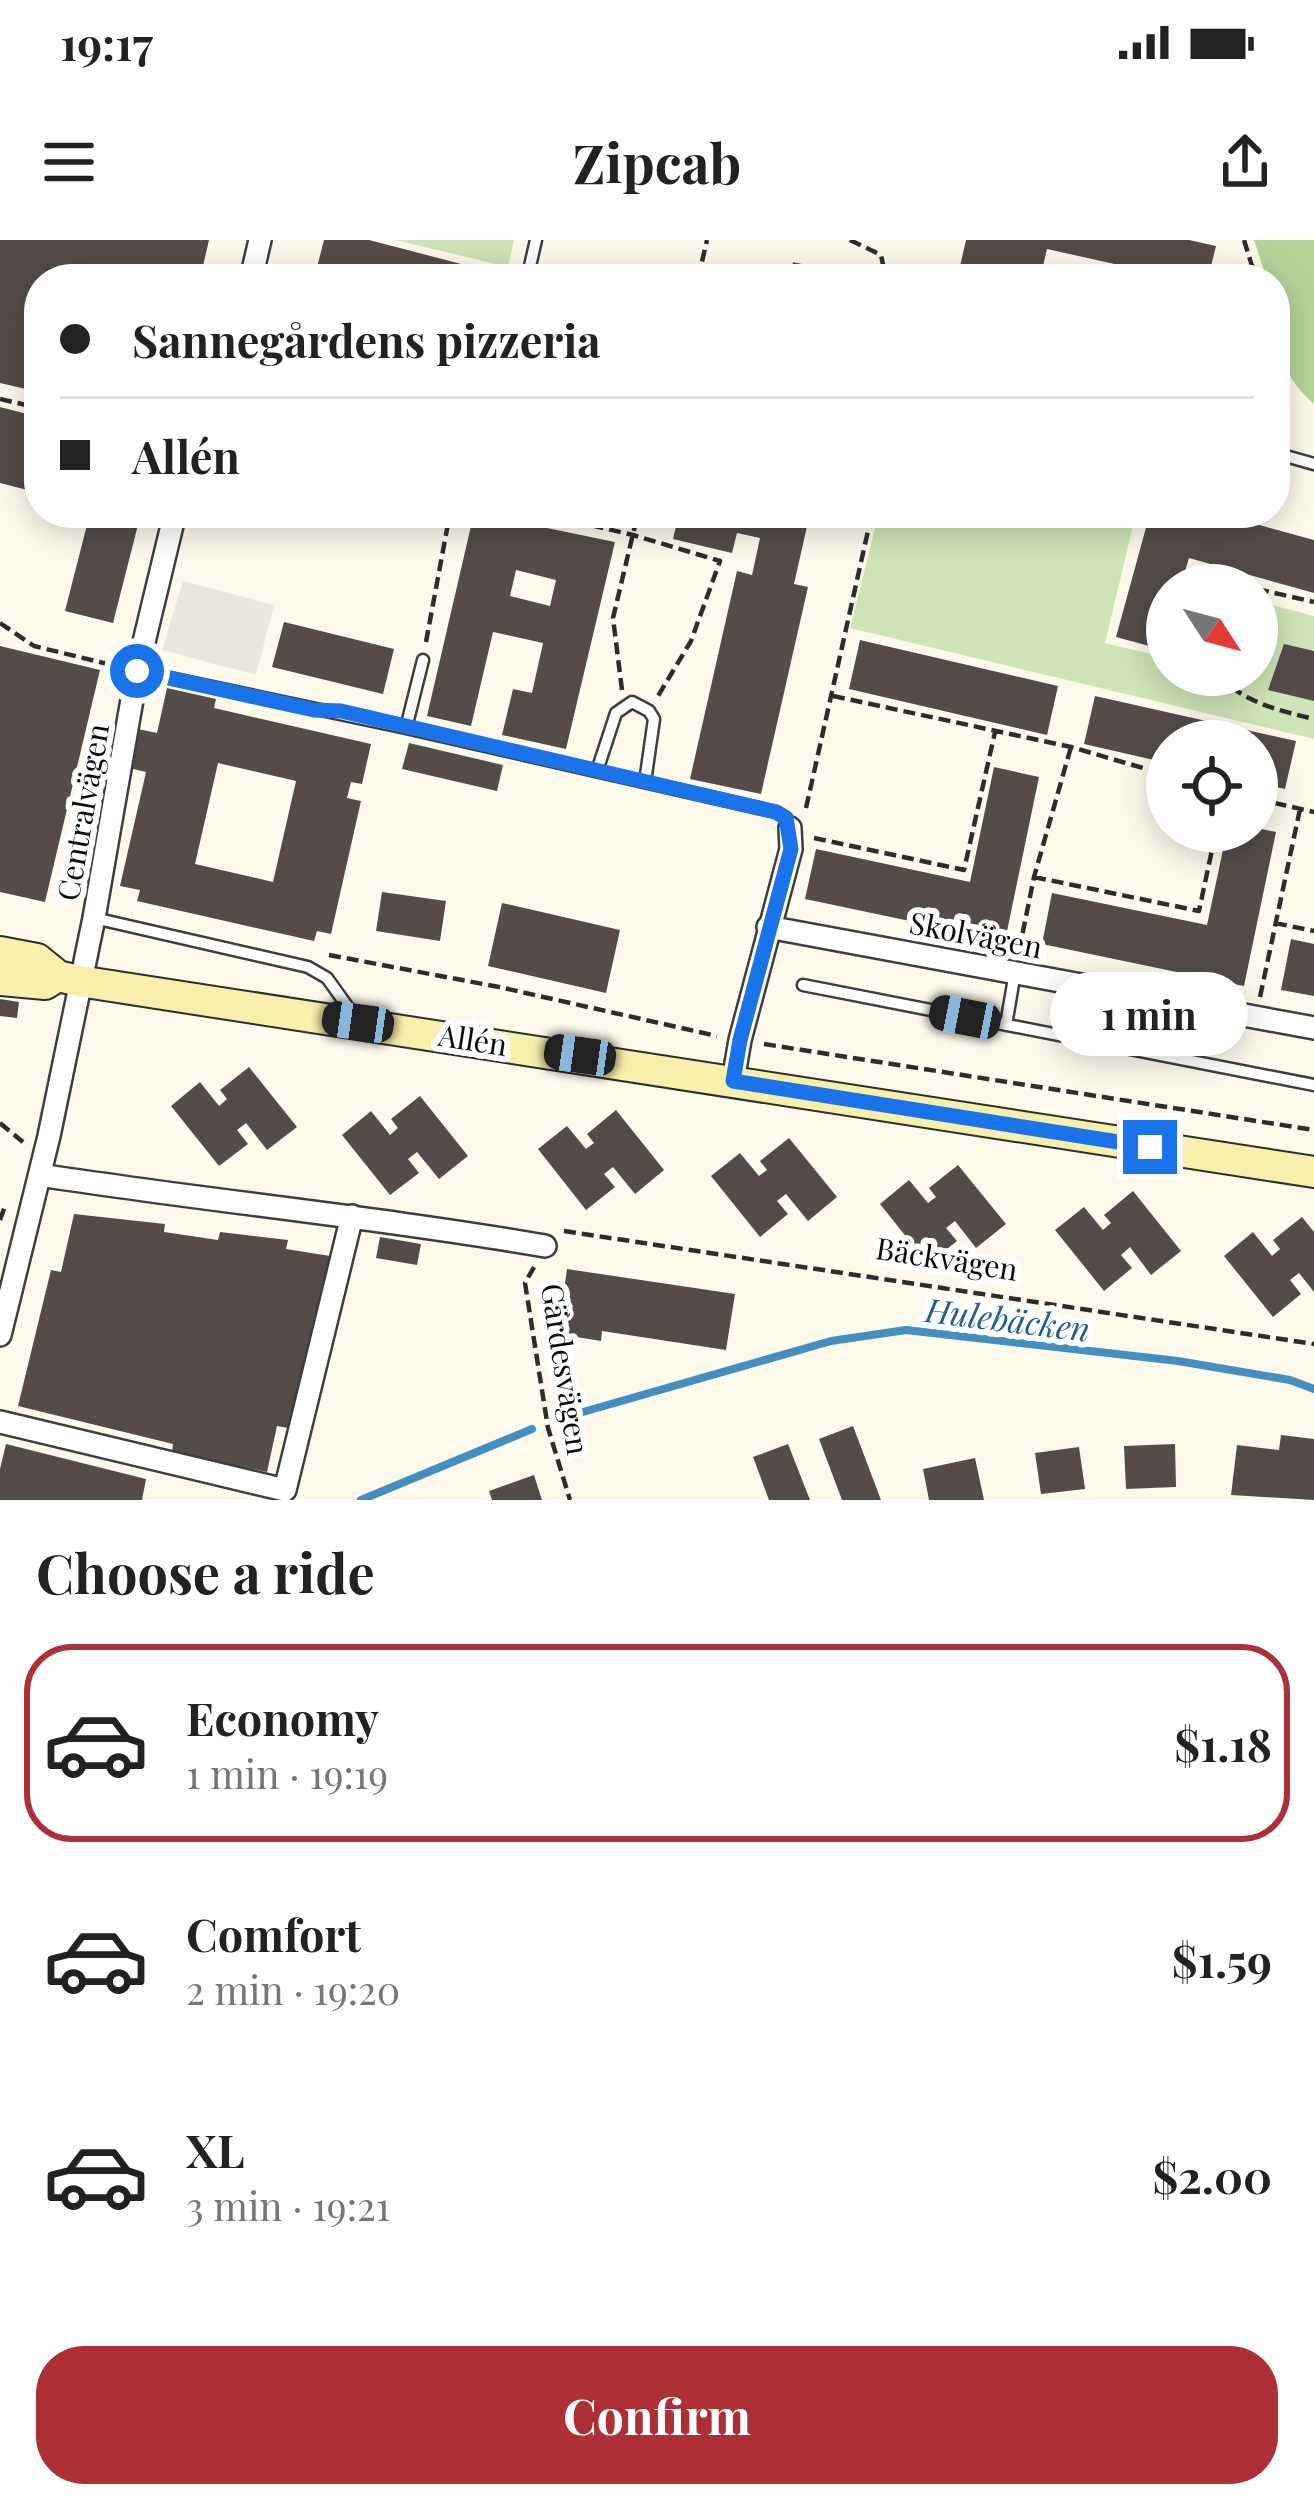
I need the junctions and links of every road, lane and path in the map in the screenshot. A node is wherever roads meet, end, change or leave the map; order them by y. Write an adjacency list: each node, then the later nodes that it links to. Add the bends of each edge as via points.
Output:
1 (850, 240): 2 (path, via 881,255)
2 (883, 264)
3 (171, 528): 13 (street, Centralvägen)
4 (447, 528): 12 (path)
5 (603, 528): 8 (path)
6 (635, 528): 8 (path)
7 (869, 528): 14 (path)
8 (633, 535): 16 (path, via 614,618); 17 (path, via 720,561 691,640)
9 (1278, 594): 10 (path)
10 (1314, 602)
11 (0, 622): 13 (path, via 34,646)
12 (423, 660): 19 (lane)
13 (137, 671): 19 (lane); 31 (street, Centralvägen)
14 (833, 696): 20 (path); 28 (path)
15 (1243, 696): 18 (path)
16 (625, 705): 17 (lane); 23 (lane)
17 (649, 711): 24 (lane, via 656,729)
18 (1314, 718)
19 (406, 728): 23 (lane)
20 (994, 732): 21 (path); 28 (path, via 964,870 801,835)
21 (1071, 747): 22 (path); 30 (path)
22 (1146, 769)
23 (597, 771): 24 (lane)
24 (645, 782): 28 (lane, via 776,812)
25 (1278, 804): 26 (path)
26 (1300, 809): 27 (path); 32 (path)
27 (1314, 812)
28 (796, 827): 33 (street)
29 (1212, 852): 30 (path, via 1199,911)
30 (1034, 877): 37 (path)
31 (94, 918): 38 (street, Centralvägen); 42 (lane, via 308,967 337,989)
32 (1275, 923): 34 (path); 41 (path)
33 (768, 927): 37 (street, Skolvägen); 45 (street)
34 (1314, 932)
35 (0, 952): 38 (street, Allén, via 37,959)
36 (318, 953): 45 (path)
37 (1016, 972): 41 (street, Skolvägen); 43 (lane)
38 (69, 978): 39 (street, Allén); 42 (street, Allén); 52 (street, Centralvägen)
39 (0, 980)
40 (803, 985): 43 (lane)
41 (1256, 1019): 44 (street, Skolvägen)
42 (358, 1022): 46 (street, Allén)
43 (1006, 1025): 47 (lane)
44 (1314, 1028)
45 (740, 1040): 46 (street); 49 (path)
46 (733, 1081): 51 (street, Allén)
47 (1314, 1085)
48 (0, 1123): 50 (path)
49 (1314, 1130)
50 (26, 1144)
51 (1314, 1172)
52 (40, 1174): 53 (street); 56 (street, Centralvägen)
53 (352, 1216): 55 (street); 58 (street, via 285,1490)
54 (571, 1232): 57 (path, Bäckvägen)
55 (545, 1246): 59 (path, Gärdesvägen, via 525,1283 548,1428)
56 (0, 1335)
57 (1314, 1344)
58 (0, 1422)
59 (570, 1500)

